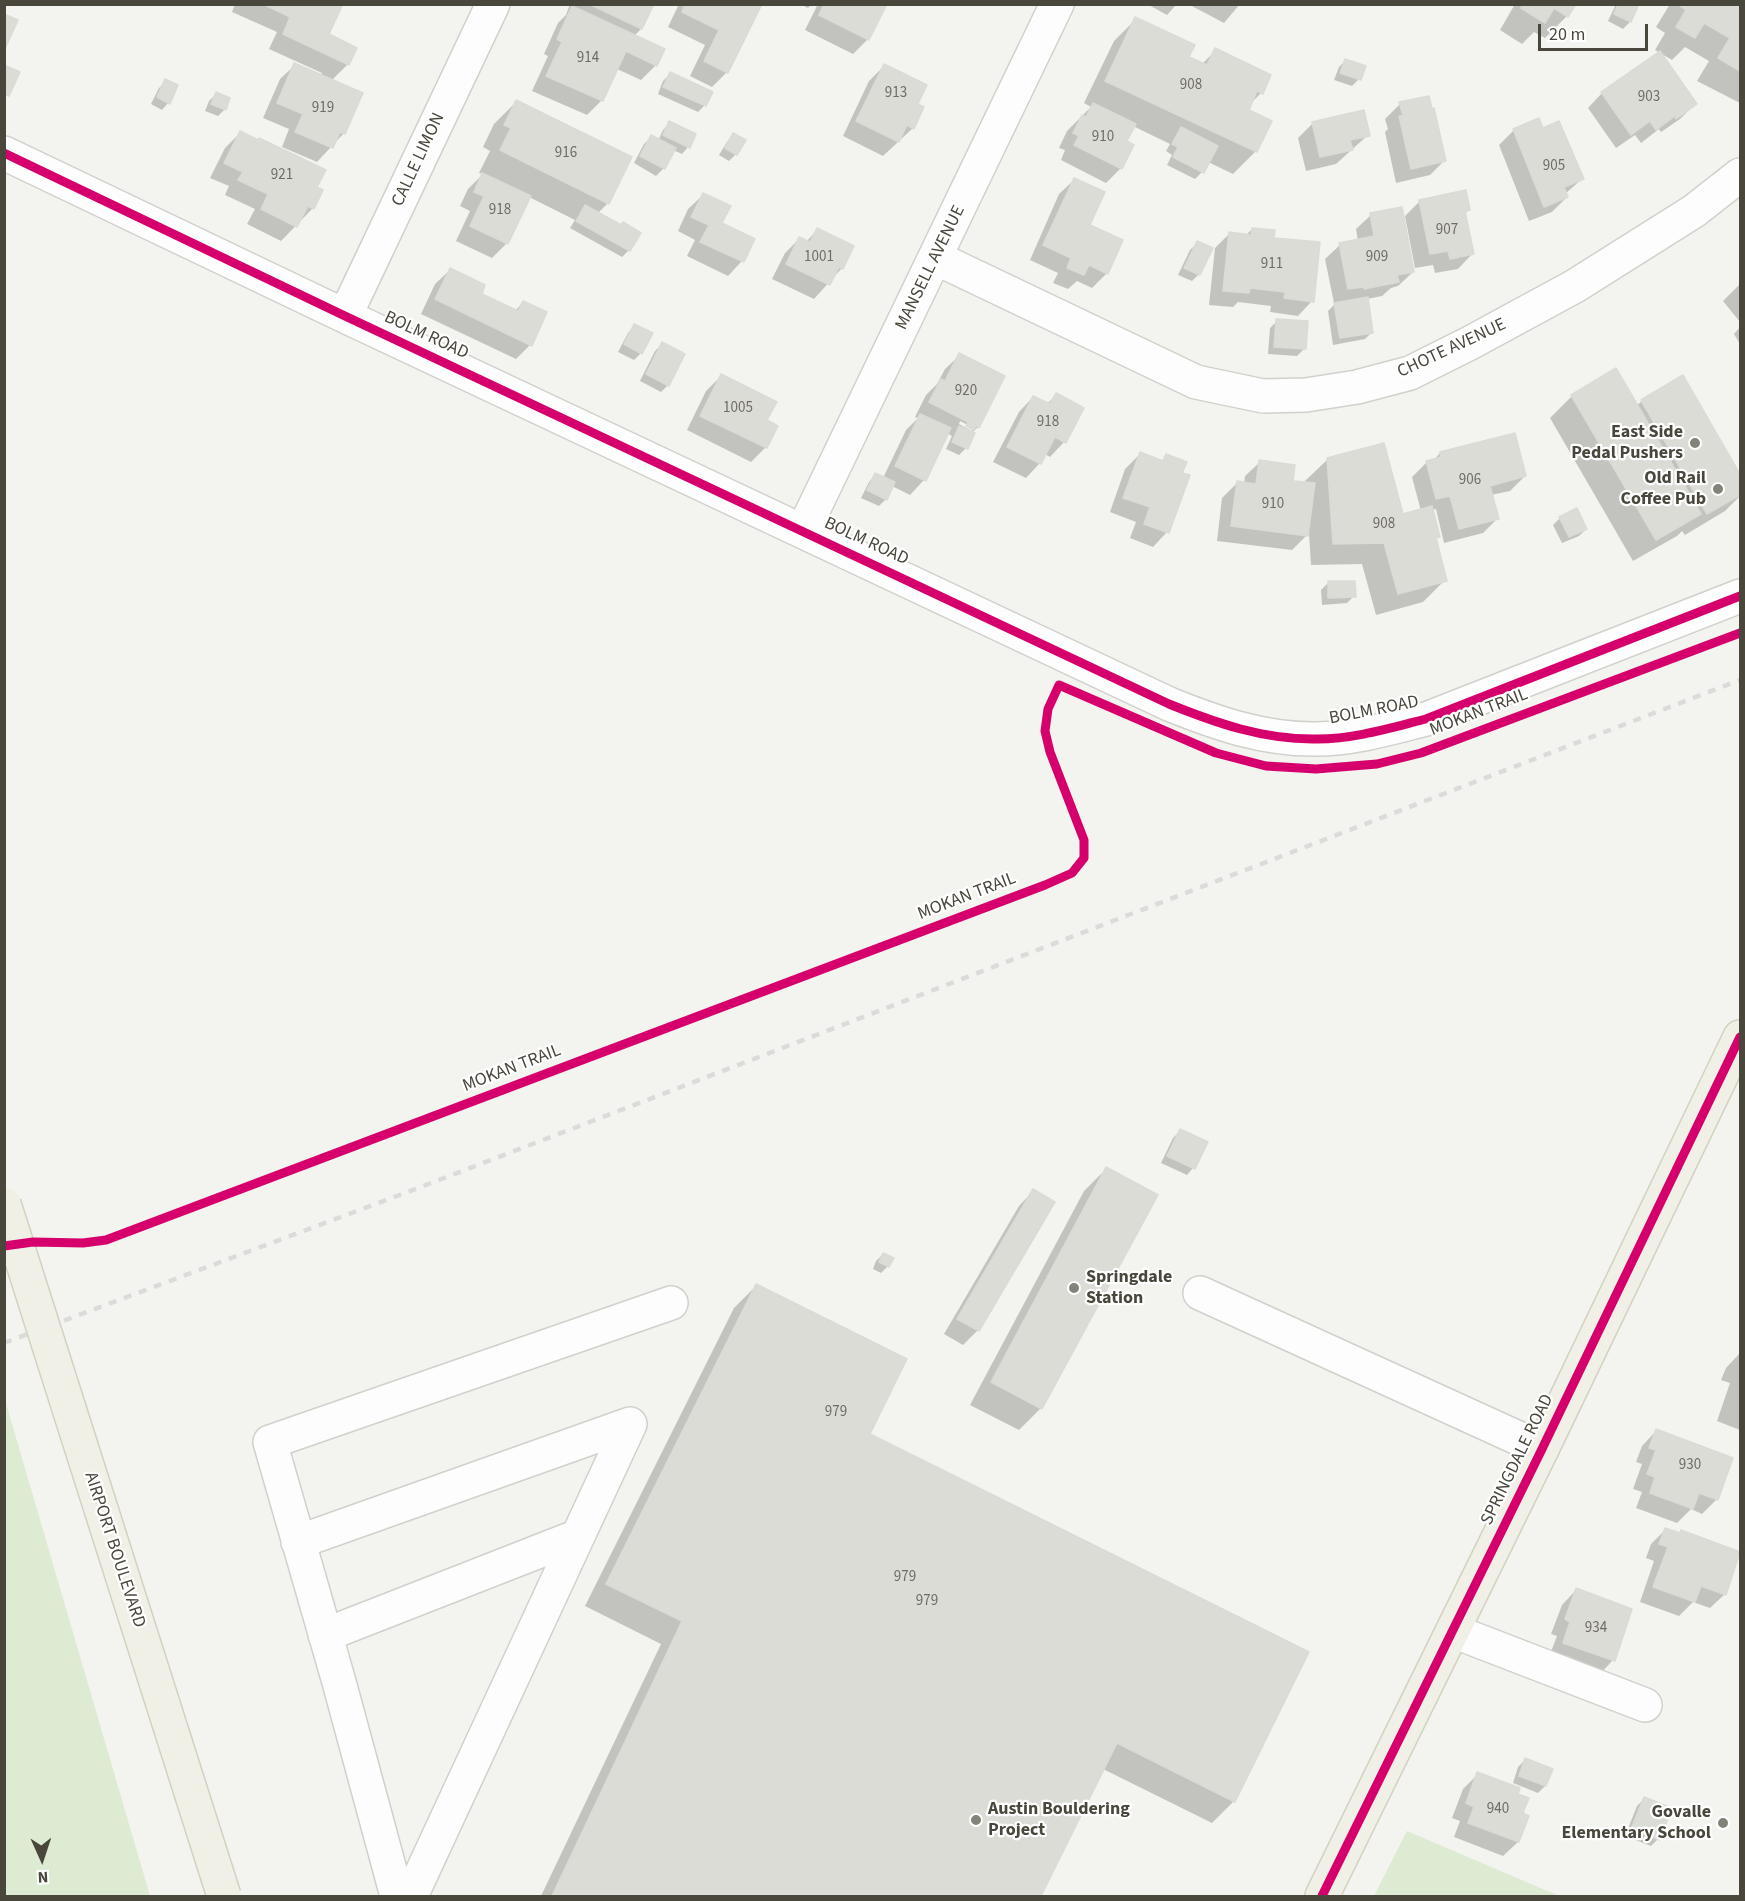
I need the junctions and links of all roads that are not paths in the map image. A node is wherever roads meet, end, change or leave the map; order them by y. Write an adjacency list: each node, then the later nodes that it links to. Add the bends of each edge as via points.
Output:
1 (492, 4): 6 (street, CALLE LIMON)
2 (1057, 4): 5 (street, MANSELL AVENUE)
3 (4, 153): 6 (street, BOLM ROAD)
4 (1740, 175): 5 (street, CHOTE AVENUE, via 1694,211 1575,286 1470,343 1410,373 1306,395 1263,396 1196,382)
5 (936, 258): 7 (street, MANSELL AVENUE)
6 (345, 316): 7 (street, BOLM ROAD)
7 (803, 531): 8 (street, BOLM ROAD, via 1180,708 1241,730 1316,739 1381,731 1426,719)
8 (1740, 596)
9 (1740, 1037): 13 (main road, SPRINGDALE ROAD)
10 (4, 1204): 19 (main road, AIRPORT BOULEVARD, bridge)
11 (1200, 1293): 13 (street)
12 (671, 1303): 15 (street, via 270,1442)
13 (1542, 1449): 16 (main road, SPRINGDALE ROAD)
14 (578, 1536): 15 (street, via 630,1424); 17 (street); 21 (street)
15 (298, 1542): 17 (street)
16 (1453, 1631): 18 (street); 22 (main road, SPRINGDALE ROAD)
17 (325, 1635): 20 (street)
18 (1645, 1705)
19 (224, 1896)
20 (397, 1896)
21 (411, 1896)
22 (1322, 1896)

